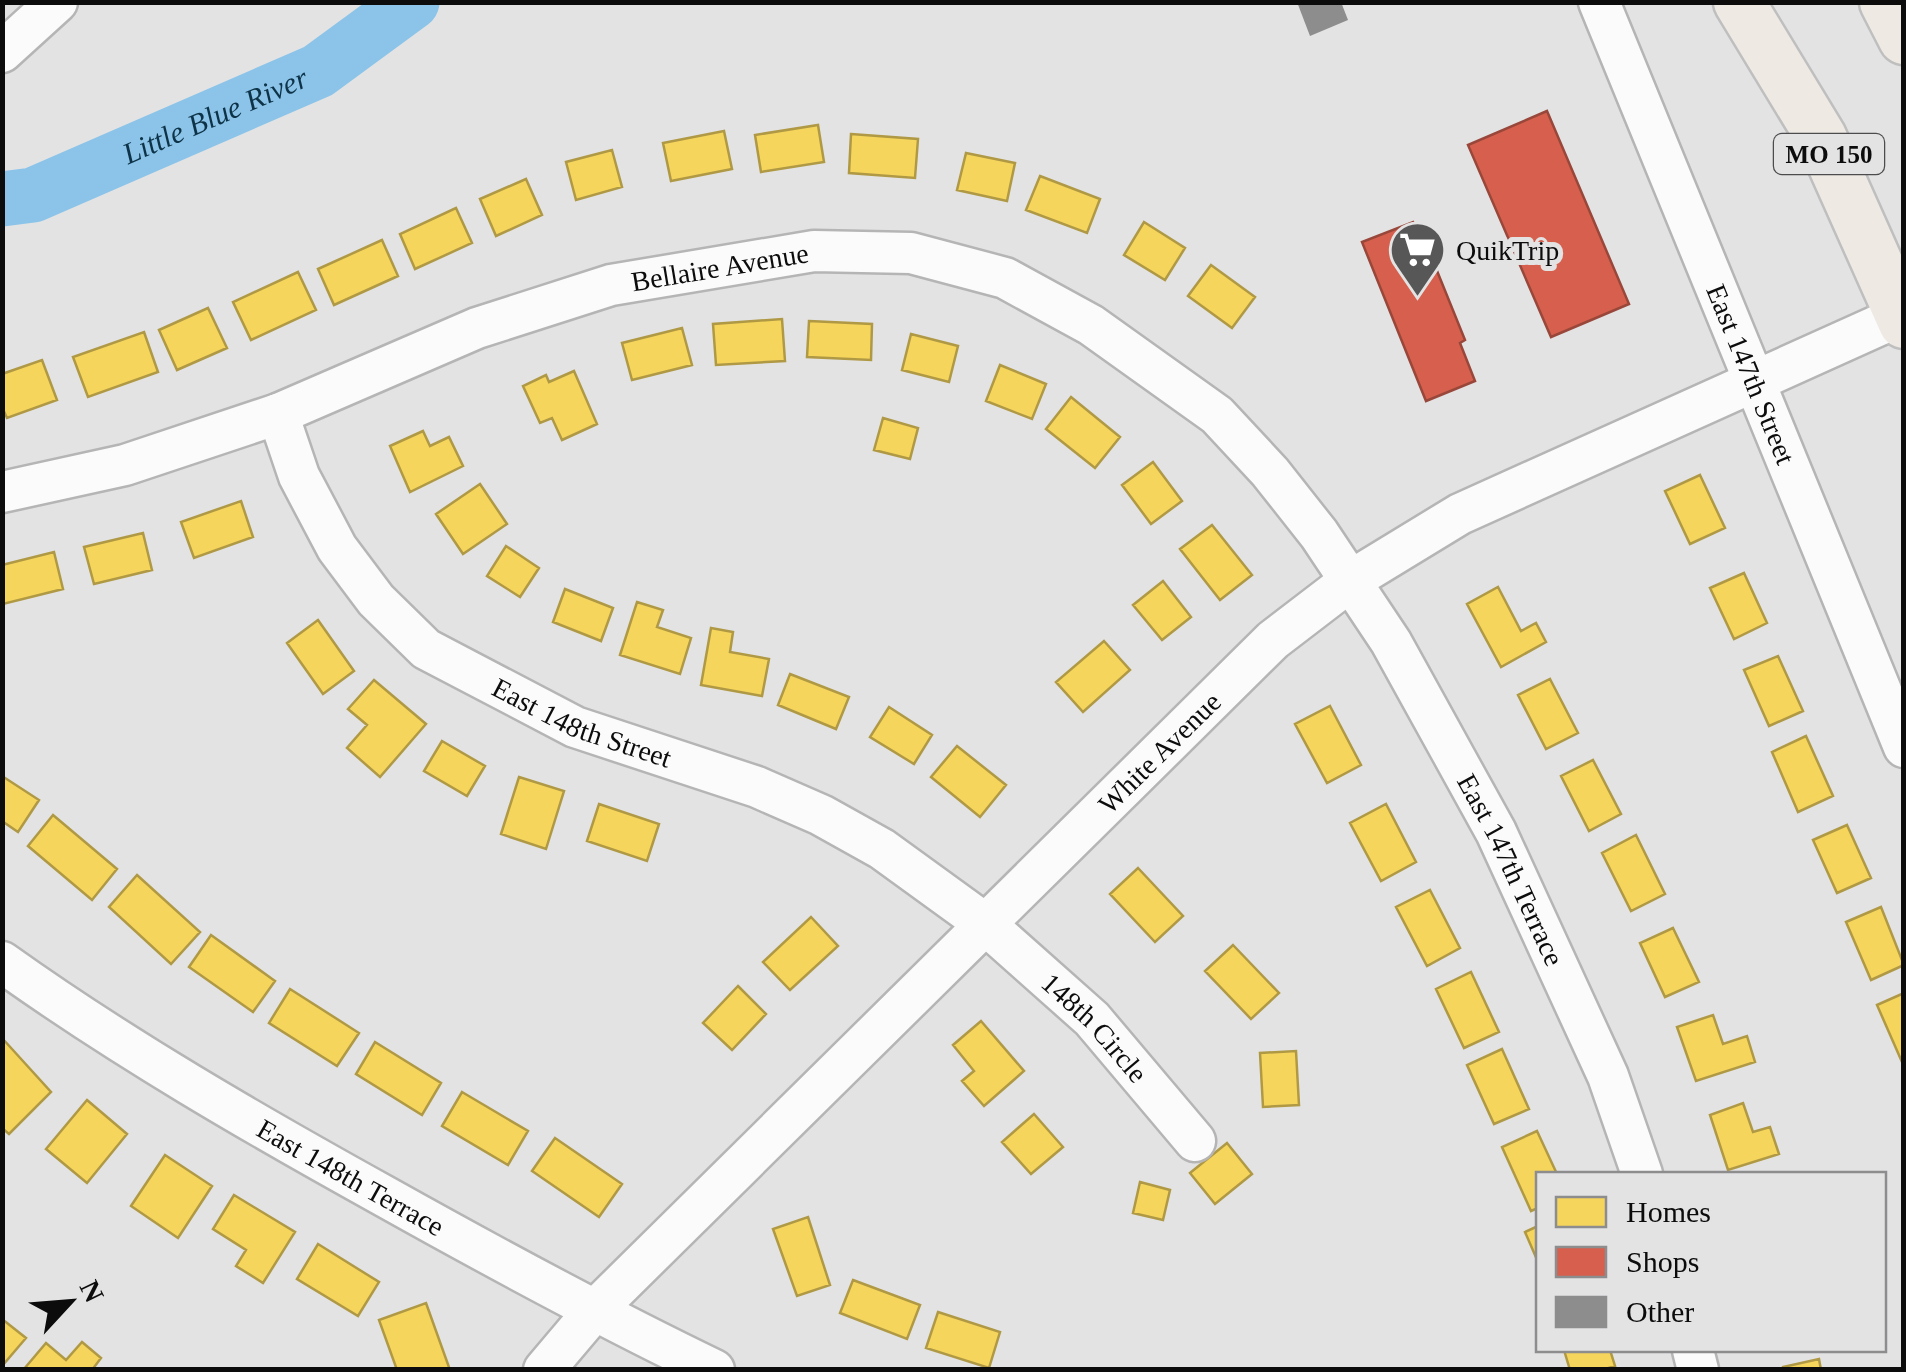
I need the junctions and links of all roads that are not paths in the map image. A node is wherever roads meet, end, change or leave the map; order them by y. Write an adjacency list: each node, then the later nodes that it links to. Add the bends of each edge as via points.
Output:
1 (58, 2): 6 (street)
2 (1598, 2): 8 (street, East 147th Street)
3 (1739, 2): 7 (main road, MO 150, via 1821,137)
4 (1885, 2): 5 (main road)
5 (1904, 39)
6 (2, 52)
7 (1902, 317): 8 (street, White Avenue)
8 (1755, 380): 11 (street, White Avenue, via 1460,514); 12 (street, East 147th Street)
9 (278, 414): 10 (street, Bellaire Avenue, via 125,464); 11 (street, Bellaire Avenue, via 477,328 612,285 814,251 911,253 1005,278 1091,325 1217,416 1270,472); 13 (street, East 148th Street, via 299,476 337,548 426,650 574,726 821,815 882,849)
10 (2, 492)
11 (1350, 581): 13 (street, White Avenue, via 1273,640); 16 (street, East 147th Terrace, via 1496,832 1608,1076)
12 (1904, 747)
13 (984, 923): 15 (street, 148th Circle, via 1092,1019); 17 (street, White Avenue)
14 (2, 962): 17 (street, East 148th Terrace, via 253,1124)
15 (1195, 1141)
16 (1641, 1172)
17 (593, 1312): 18 (street, White Avenue); 19 (street, East 148th Terrace)
18 (544, 1370)
19 (714, 1370)

